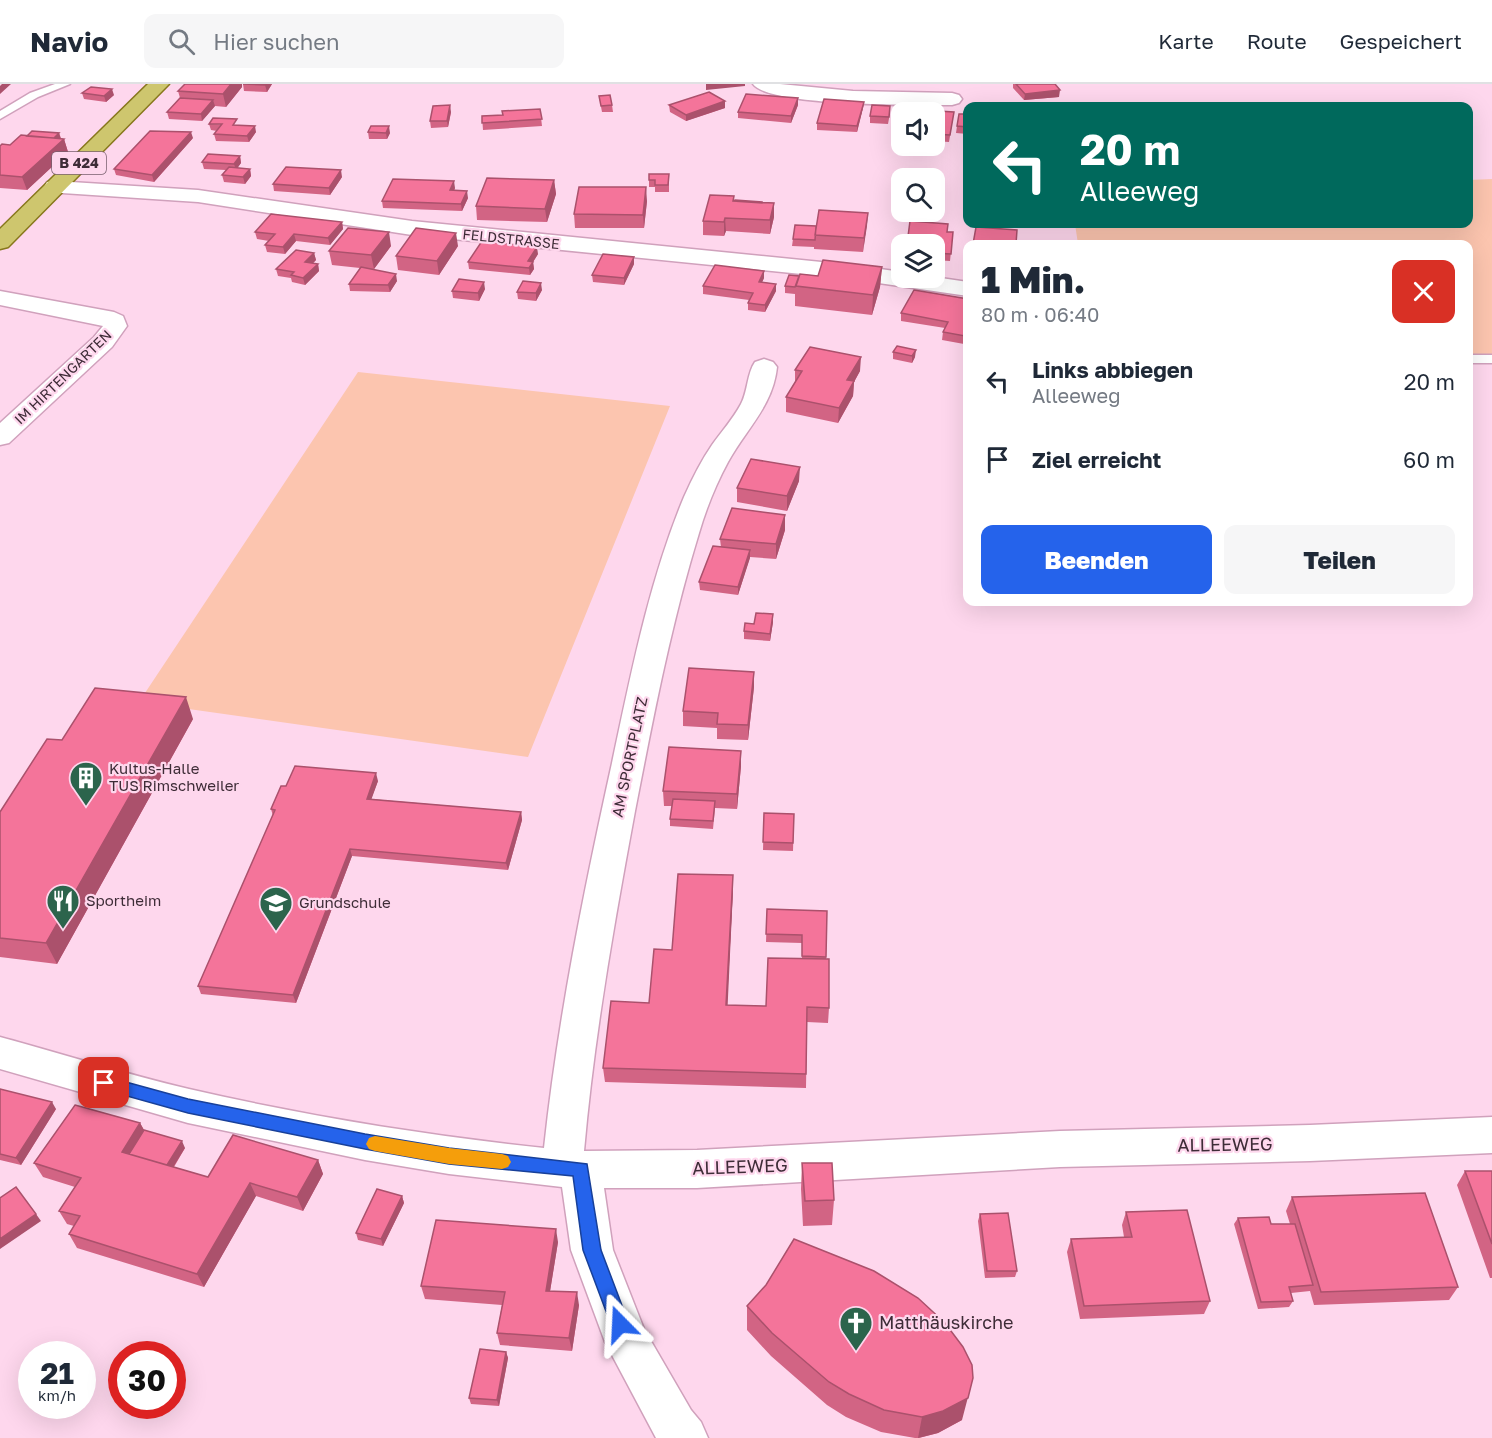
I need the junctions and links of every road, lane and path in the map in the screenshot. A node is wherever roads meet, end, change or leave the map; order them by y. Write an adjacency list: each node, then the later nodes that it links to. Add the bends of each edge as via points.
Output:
1 (64, 84): 5 (lane, via 34,95)
2 (159, 84): 6 (main road, B 424)
3 (763, 84): 4 (street, via 779,91)
4 (952, 99)
5 (0, 116)
6 (55, 188): 7 (main road, B 424); 8 (street, FELDSTRASSE, via 198,196 412,228 851,272)
7 (0, 242)
8 (963, 288)
9 (0, 298): 13 (street, IM HIRTENGARTEN, via 105,317 114,321 115,326 103,342)
10 (1473, 359): 11 (lane)
11 (1492, 359)
12 (765, 367): 16 (street, AM SPORTPLATZ, via 758,400 715,462 697,503 659,624 578,1025)
13 (0, 437)
14 (0, 1053): 16 (street, ALLEEWEG, via 188,1106 365,1142 449,1156)
15 (1492, 1135): 16 (street, ALLEEWEG, via 1060,1149 697,1169)
16 (572, 1169): 17 (street, AM SPORTPLATZ, via 592,1250 627,1342)
17 (685, 1438)

